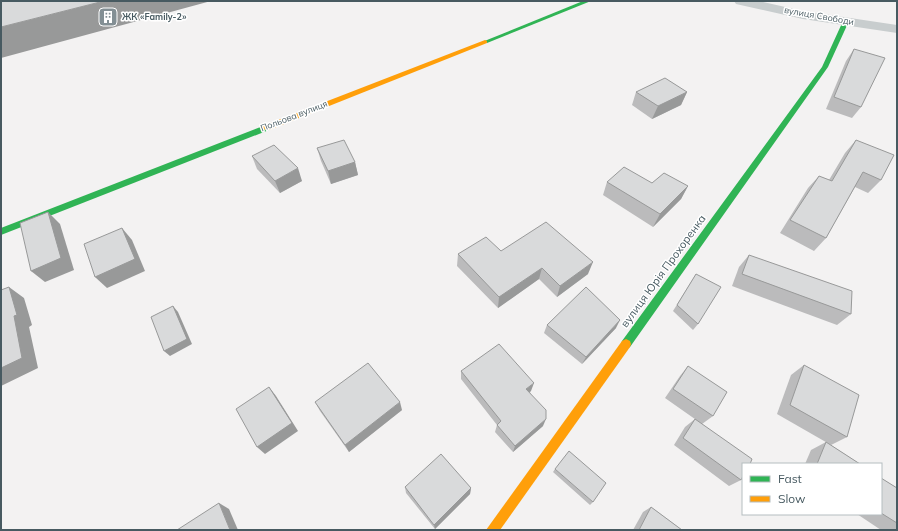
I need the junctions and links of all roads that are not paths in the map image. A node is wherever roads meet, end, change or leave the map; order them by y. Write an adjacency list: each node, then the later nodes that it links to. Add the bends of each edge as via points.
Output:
1 (588, 1): 5 (street, Польова вулиця)
2 (741, 1): 3 (street, вулиця Свободи, via 802,15)
3 (846, 21): 4 (street, вулиця Свободи); 6 (street, вулиця Юрія Прохоренка, via 825,67)
4 (897, 29)
5 (1, 232)
6 (492, 530)

